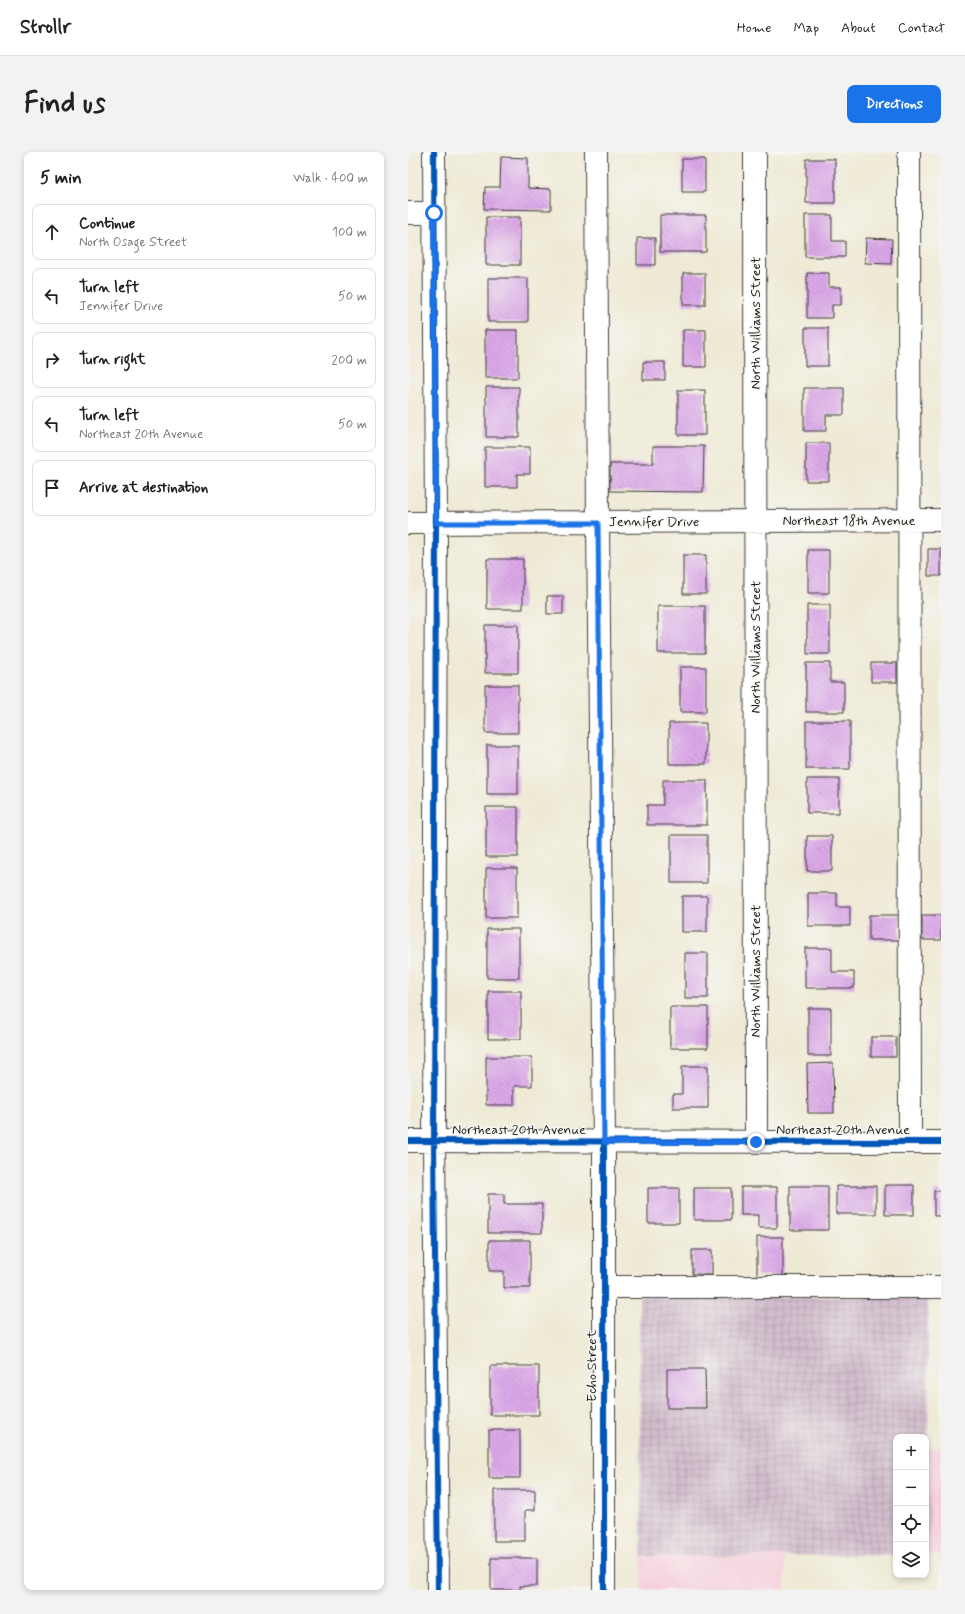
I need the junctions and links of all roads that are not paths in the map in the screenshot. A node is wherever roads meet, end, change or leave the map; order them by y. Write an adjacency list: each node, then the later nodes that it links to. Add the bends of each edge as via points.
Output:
1 (434, 152): 6 (street)
2 (596, 152): 12 (street, Echo Street)
3 (755, 152): 9 (street, North Williams Street)
4 (909, 152): 8 (street)
5 (408, 213): 6 (street)
6 (434, 213): 11 (street)
7 (941, 520): 8 (street, Northeast 18th Avenue)
8 (910, 521): 9 (street, Northeast 18th Avenue); 17 (street)
9 (756, 522): 12 (street, Jennifer Drive); 16 (street, North Williams Street)
10 (408, 523): 11 (street, Jennifer Drive)
11 (436, 523): 12 (street, Jennifer Drive); 14 (street)
12 (598, 523): 15 (street, Echo Street)
13 (408, 1141): 14 (street, Northeast 20th Avenue)
14 (434, 1141): 15 (street, Northeast 20th Avenue); 21 (street)
15 (604, 1142): 16 (street, Northeast 20th Avenue); 19 (street, Echo Street)
16 (756, 1142): 17 (street, Northeast 20th Avenue)
17 (910, 1142): 18 (street, Northeast 20th Avenue)
18 (941, 1142)
19 (604, 1287): 20 (street); 22 (street, Echo Street)
20 (941, 1287)
21 (438, 1590)
22 (604, 1590)

